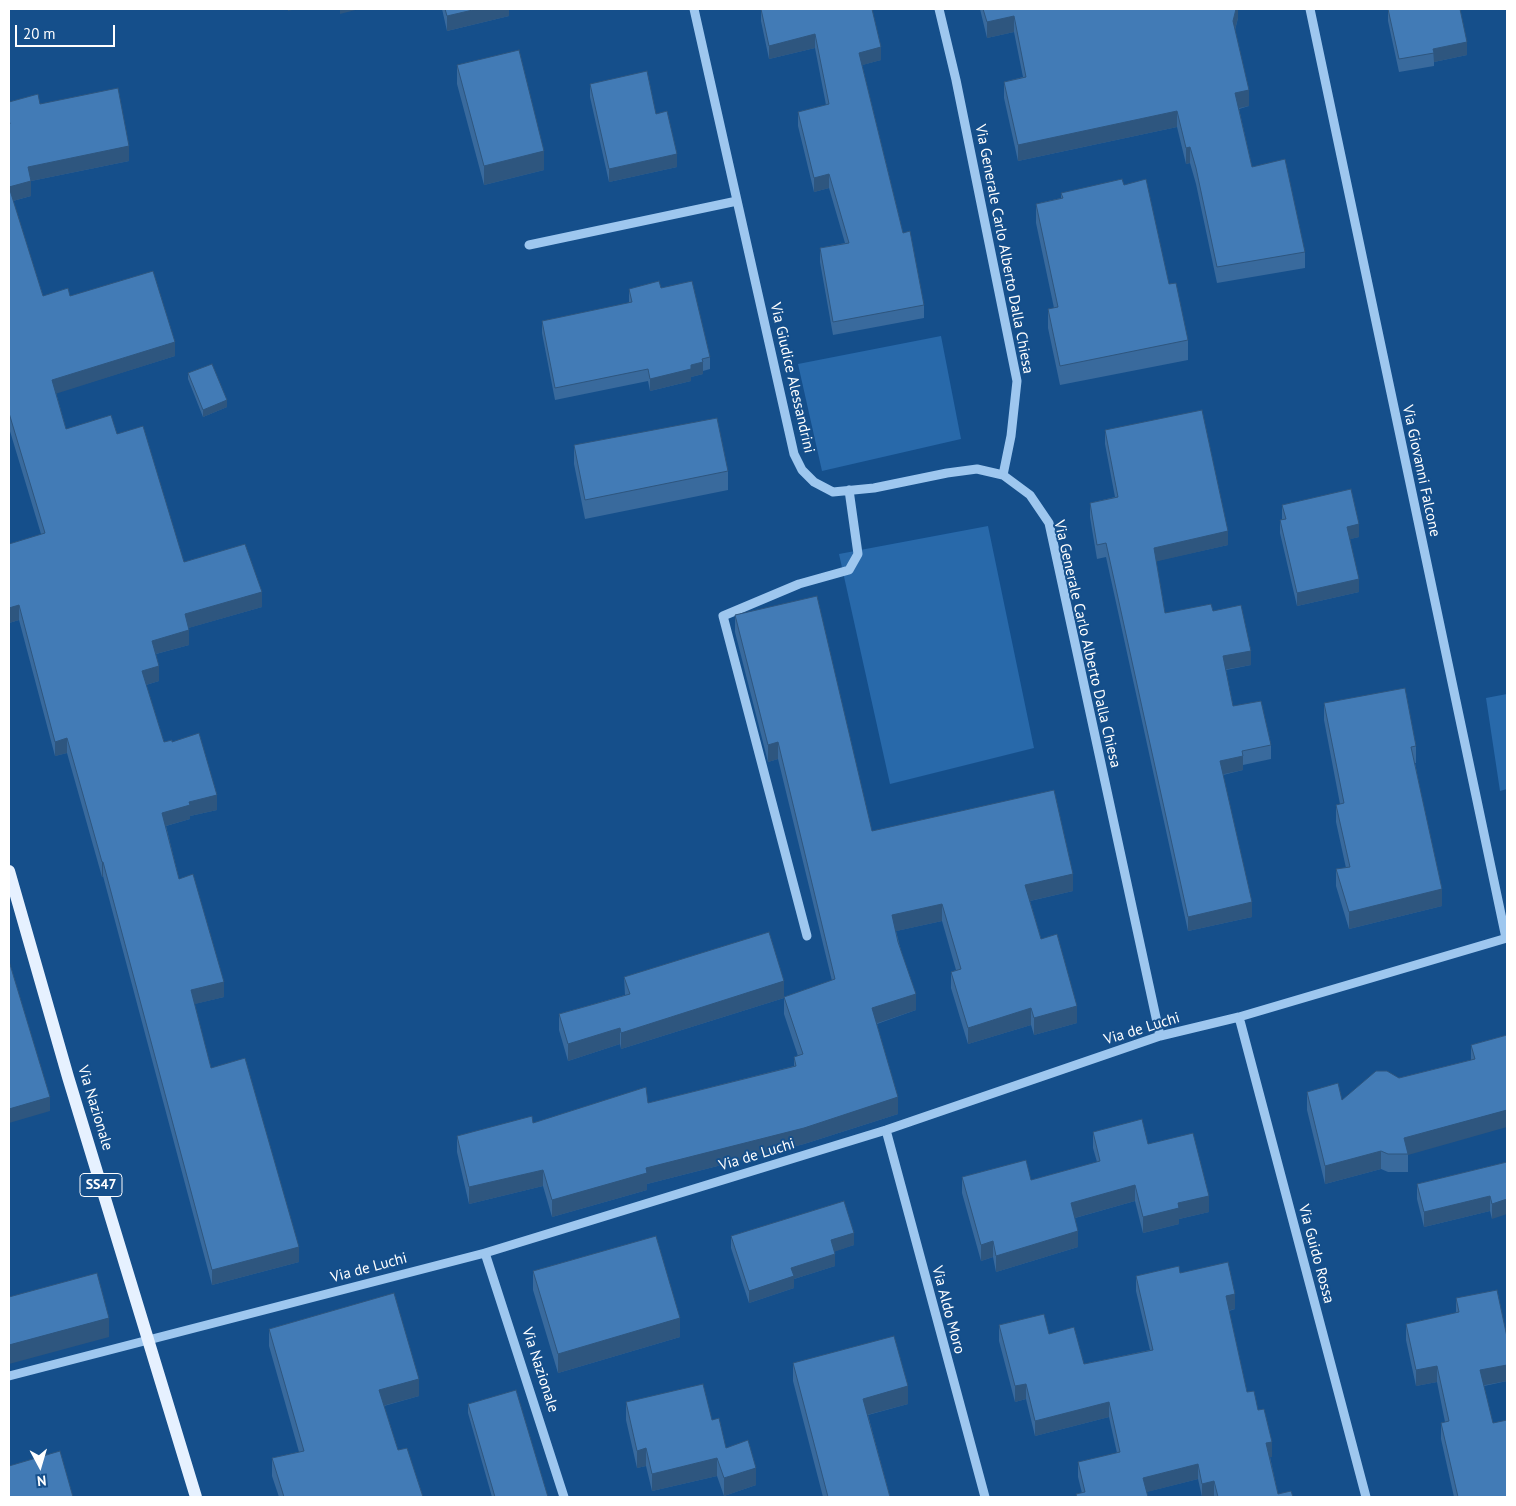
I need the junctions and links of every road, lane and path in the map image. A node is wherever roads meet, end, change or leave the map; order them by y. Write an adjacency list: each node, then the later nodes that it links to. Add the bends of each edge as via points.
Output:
1 (694, 9): 4 (street, Via Giudice Alessandrini)
2 (939, 9): 6 (street, Via Generale Carlo Alberto Dalla Chiesa, via 1017,381)
3 (1310, 9): 10 (street, Via Giovanni Falcone)
4 (737, 202): 5 (street); 7 (street, Via Giudice Alessandrini, via 794,454 802,470 814,482 832,492)
5 (529, 245)
6 (1003, 475): 7 (street, Via Giudice Alessandrini, via 977,468); 12 (street, Via Generale Carlo Alberto Dalla Chiesa, via 1030,496 1048,523)
7 (849, 490): 9 (street, via 858,554 849,570 799,584 723,616)
8 (9, 871): 15 (main road, Via Nazionale / SS47)
9 (808, 936)
10 (1506, 938): 11 (street, Via de Luchi)
11 (1239, 1017): 12 (street, Via de Luchi); 20 (street, Via Guido Rossa)
12 (1160, 1036): 13 (street, Via de Luchi)
13 (886, 1130): 14 (street, Via de Luchi); 19 (street, Via Aldo Moro)
14 (485, 1252): 15 (street, Via de Luchi); 18 (street, Via Nazionale)
15 (148, 1340): 16 (street, Via de Luchi); 17 (main road, Via Nazionale / SS47)
16 (9, 1376)
17 (196, 1497)
18 (564, 1497)
19 (985, 1497)
20 (1366, 1497)

